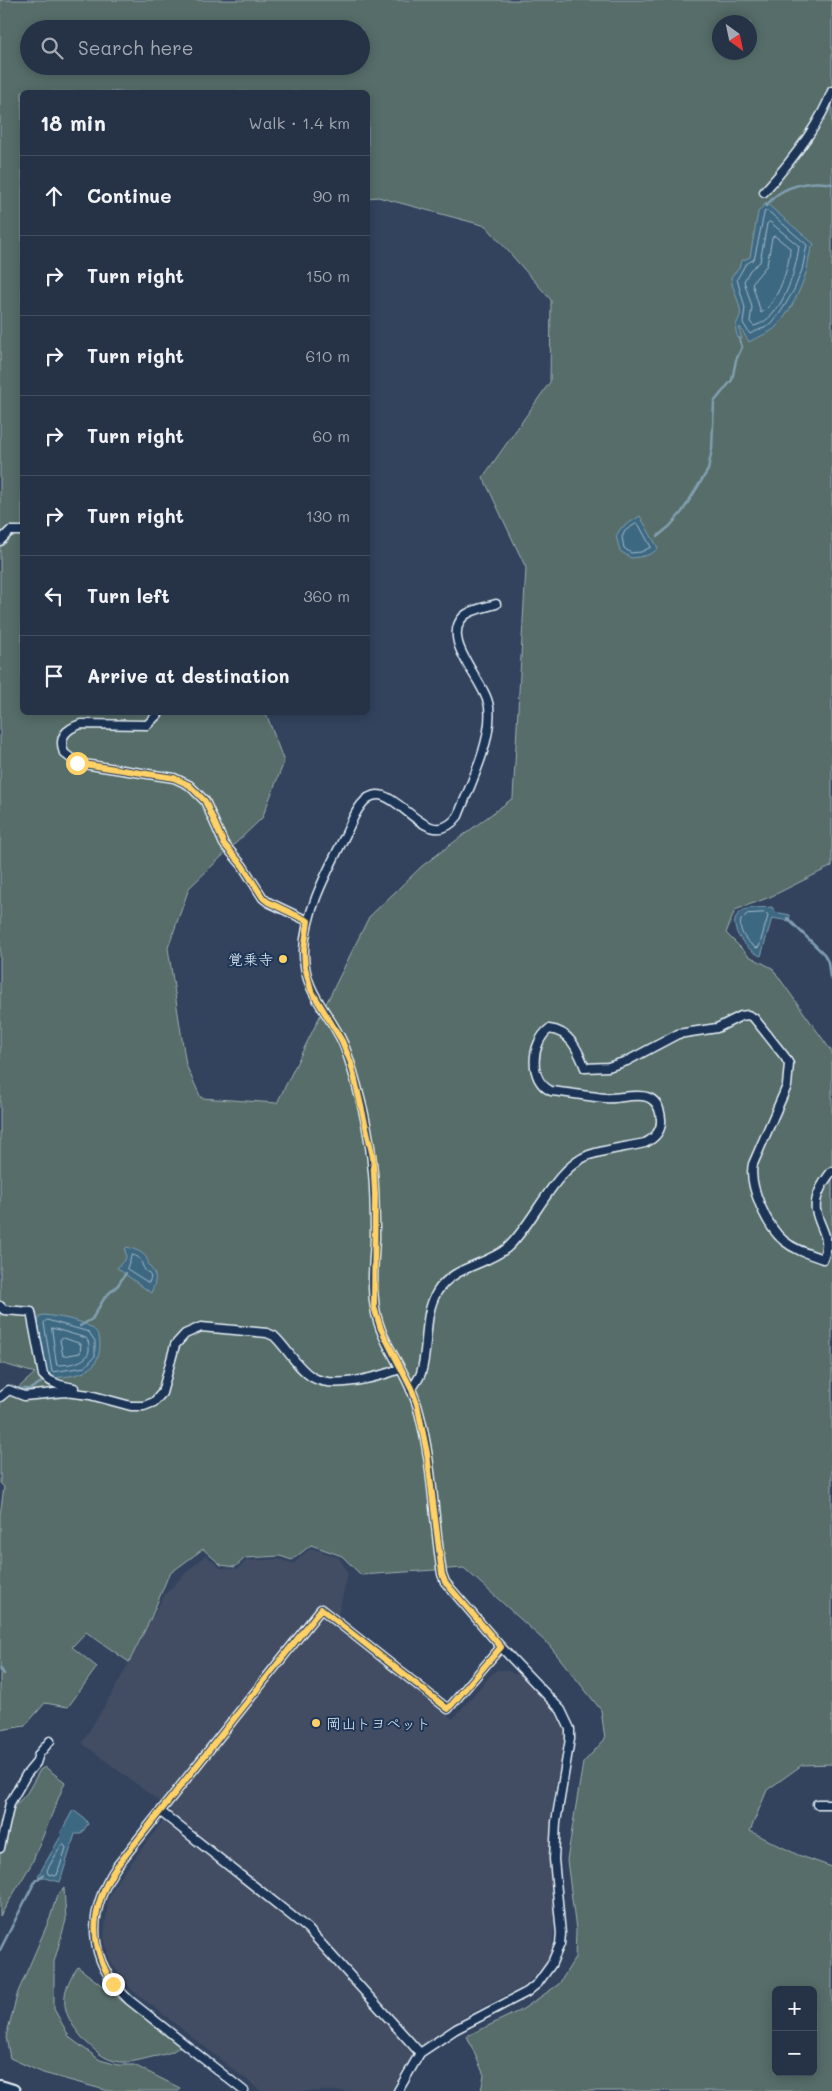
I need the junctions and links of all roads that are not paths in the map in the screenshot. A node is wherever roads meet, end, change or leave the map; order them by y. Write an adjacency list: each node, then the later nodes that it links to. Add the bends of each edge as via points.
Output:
1 (832, 91): 2 (street, via 808,136)
2 (764, 192)
3 (20, 531): 4 (street, via 10,531)
4 (0, 542)
5 (496, 604): 7 (street, via 465,616 456,635 489,706 486,742 458,816 444,828 435,828 418,821 383,795 368,798 358,810 340,846)
6 (157, 715): 7 (street, via 147,724 81,724 70,728 61,740 64,753 77,763 174,778 189,785 205,801 224,844 263,898)
7 (308, 921): 10 (street, via 304,950 311,990 342,1041 351,1063 373,1157 374,1307)
8 (832, 1171): 11 (street, via 823,1182 816,1209 827,1243 822,1259 796,1250 782,1240 766,1216 753,1182 751,1172 788,1086 789,1064 754,1018 741,1016 707,1031 678,1034 627,1061 585,1068 567,1035 549,1029 537,1043 535,1062 538,1081 543,1087 551,1091 607,1098 637,1094 646,1097 660,1114 660,1130 645,1143 588,1155 572,1166 508,1247 445,1280 430,1313 421,1374)
9 (0, 1306): 12 (street, via 4,1310 31,1312 47,1378 62,1386 87,1390)
10 (400, 1369): 11 (street); 12 (street, via 329,1382 311,1376 274,1336 201,1327 185,1334 176,1345 162,1393 154,1402 131,1406)
11 (412, 1390): 14 (street, via 427,1453 442,1574 445,1582)
12 (90, 1396): 13 (street, via 65,1392 24,1396 9,1390)
13 (0, 1397)
14 (501, 1647): 18 (street, via 448,1709 321,1609); 21 (street, via 561,1710 570,1729 556,1822 554,1859 560,1944 545,1975 527,1992 476,2017)
15 (50, 1741): 19 (street, via 18,1788)
16 (817, 1804): 17 (street)
17 (832, 1804)
18 (160, 1812): 21 (street, via 308,1928); 24 (street, via 103,1888 95,1916 99,1954 107,1974 120,1992)
19 (2, 1823): 20 (street)
20 (0, 1848)
21 (420, 2053): 25 (street)
22 (0, 2086): 23 (main road)
23 (13, 2091)
24 (244, 2091)
25 (398, 2091)

